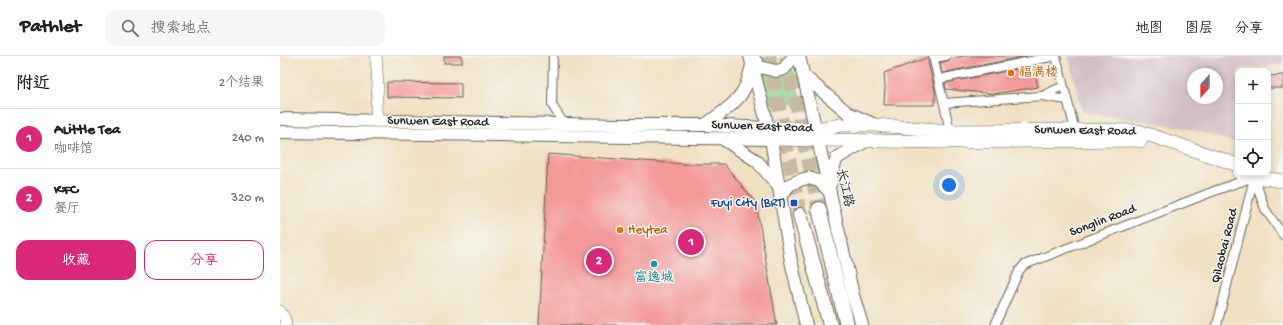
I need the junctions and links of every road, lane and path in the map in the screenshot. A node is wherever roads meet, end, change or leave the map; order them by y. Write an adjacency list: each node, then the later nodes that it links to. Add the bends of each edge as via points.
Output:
1 (376, 56): 16 (street)
2 (553, 56): 17 (street, via 552,106)
3 (794, 56): 8 (main road, via 784,69 776,71 760,67)
4 (799, 56): 9 (main road, 长江路)
5 (946, 56): 7 (street)
6 (1056, 56): 10 (street); 11 (street)
7 (934, 57): 10 (street)
8 (752, 59): 18 (main road, via 747,83 740,96); 21 (main road)
9 (803, 75): 19 (main road, via 848,113); 22 (main road, 长江路)
10 (939, 79): 14 (street)
11 (1063, 86): 12 (street); 13 (street)
12 (1042, 96): 13 (street); 14 (street)
13 (1067, 100): 23 (street)
14 (944, 103): 24 (street)
15 (280, 119): 16 (main road, Sunwen East Road)
16 (377, 121): 17 (main road, Sunwen East Road)
17 (564, 124): 18 (main road, Sunwen East Road)
18 (705, 125): 21 (main road, Sunwen East Road)
19 (875, 125): 22 (main road, Sunwen East Road, via 841,125); 24 (main road, Sunwen East Road)
20 (280, 132): 25 (main road, Sunwen East Road)
21 (769, 134): 22 (main road, Sunwen East Road); 25 (main road, Sunwen East Road); 36 (main road)
22 (817, 135): 26 (main road, Sunwen East Road); 37 (main road, 长江路)
23 (1076, 135): 24 (main road, Sunwen East Road); 27 (main road, Sunwen East Road, via 1138,131); 28 (main road, Sunwen East Road, via 1136,140)
24 (951, 137): 26 (main road, Sunwen East Road)
25 (722, 139): 36 (main road, via 757,161)
26 (866, 141): 37 (main road, via 837,158 832,172)
27 (1235, 164)
28 (1235, 172)
29 (1271, 172): 30 (main road)
30 (1283, 174)
31 (1252, 176): 47 (street, Songlin Road, via 1024,265)
32 (1255, 176): 40 (street, via 1265,209)
33 (1255, 176): 48 (street, Qilaobai Road)
34 (1260, 176): 35 (main road, Sunwen East Road)
35 (1283, 181)
36 (780, 192): 37 (main road, via 789,185 808,178 819,181); 43 (main road, via 791,261)
37 (830, 192): 46 (main road, 长江路)
38 (819, 209): 45 (highway)
39 (800, 215): 44 (highway)
40 (1283, 235)
41 (280, 311): 42 (street)
42 (286, 325)
43 (806, 325)
44 (830, 325)
45 (847, 325)
46 (862, 325)
47 (996, 325)
48 (1217, 325)

